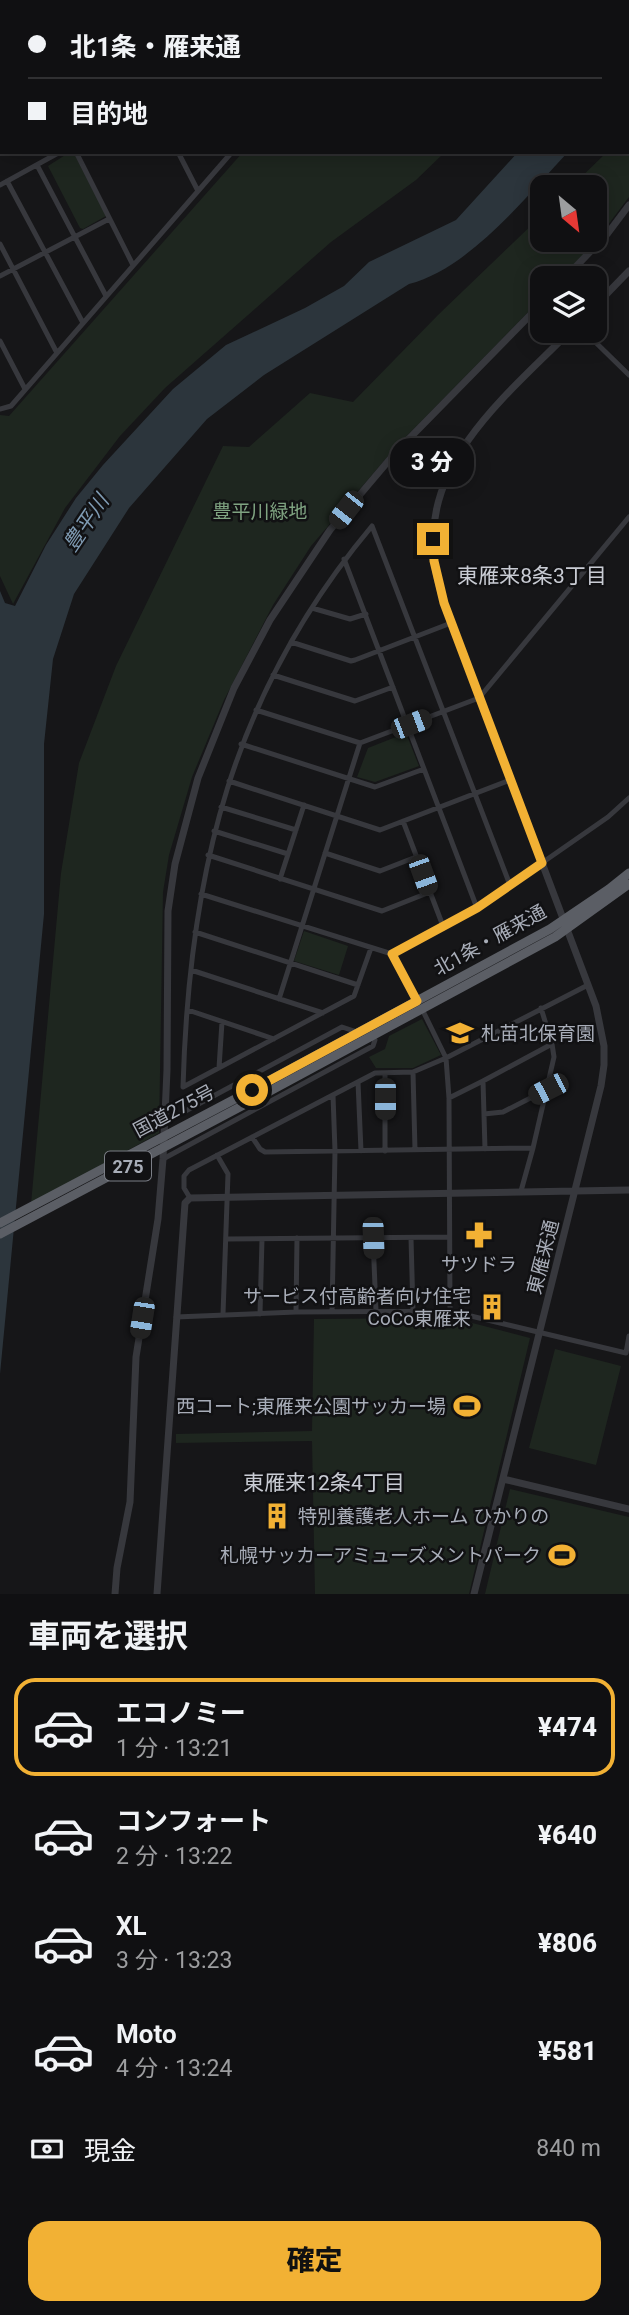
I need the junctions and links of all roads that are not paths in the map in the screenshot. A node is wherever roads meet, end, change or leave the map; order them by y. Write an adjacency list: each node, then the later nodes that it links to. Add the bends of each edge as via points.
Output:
1 (56, 154): 5 (street)
2 (77, 154): 10 (street)
3 (179, 154): 8 (street)
4 (230, 154): 8 (street)
5 (37, 165): 6 (street); 11 (street)
6 (7, 181): 7 (street); 13 (street)
7 (0, 185)
8 (198, 191): 14 (street)
9 (629, 205): 15 (street)
10 (109, 219): 11 (street); 14 (street)
11 (76, 237): 13 (street); 20 (street)
12 (0, 244): 16 (street)
13 (46, 253): 16 (street); 22 (street)
14 (133, 265): 20 (street)
15 (576, 266)
16 (13, 269): 18 (street); 26 (street)
17 (629, 271): 19 (street)
18 (0, 276)
19 (607, 294)
20 (106, 296): 22 (street)
21 (530, 315): 103 (street, via 396,452 330,530 270,620 234,688 198,778 175,864 167,936)
22 (83, 323): 26 (street)
23 (0, 341): 28 (street)
24 (558, 343): 34 (street, 東雁来通, via 478,424 452,465 436,513 433,539 439,584)
25 (596, 343): 27 (street)
26 (57, 353): 28 (street)
27 (629, 375)
28 (25, 389): 29 (street, via 10,406)
29 (0, 409)
30 (629, 517): 40 (street)
31 (344, 559): 32 (street); 33 (street); 35 (street, via 372,526)
32 (312, 608): 33 (street, via 350,619); 36 (street)
33 (366, 614): 37 (street)
34 (451, 623): 35 (street); 40 (street, 東雁来通)
35 (416, 637): 37 (street); 42 (street)
36 (291, 642): 37 (street, via 351,661); 38 (street)
37 (380, 651): 39 (street)
38 (273, 675): 39 (street, via 355,701); 41 (street)
39 (393, 687): 43 (street)
40 (480, 698): 42 (street); 48 (street, 東雁来通)
41 (257, 710): 44 (street); 45 (street)
42 (444, 711): 43 (street); 50 (street)
43 (408, 725): 44 (street); 46 (street)
44 (360, 743): 47 (street)
45 (241, 744): 47 (street); 49 (street)
46 (424, 769): 47 (street, via 375,787); 54 (street)
47 (349, 779): 55 (street)
48 (510, 780): 50 (street); 63 (street, 東雁来通)
49 (229, 781): 52 (street); 53 (street)
50 (476, 793): 54 (street); 67 (street)
51 (629, 799): 63 (street)
52 (304, 805): 55 (street); 58 (street)
53 (221, 807): 57 (street); 58 (street)
54 (439, 807): 56 (street); 71 (street)
55 (337, 816): 56 (street, via 380,830); 59 (street)
56 (403, 821): 62 (street)
57 (214, 831): 60 (street); 61 (street)
58 (296, 831): 60 (street)
59 (325, 853): 62 (street, via 380,871); 68 (street)
60 (288, 854): 65 (street)
61 (208, 855): 65 (street); 70 (street)
62 (416, 857): 69 (street)
63 (542, 863): 67 (street); 72 (street, 東雁来通)
64 (629, 873): 72 (highway, 北1条・雁来通 / 275)
65 (280, 879): 68 (street)
66 (629, 884): 72 (highway, 北1条・雁来通 / 275)
67 (510, 885): 71 (street)
68 (314, 889): 69 (street, via 382,911); 73 (street)
69 (430, 892): 74 (street)
70 (201, 894): 73 (street); 75 (street)
71 (477, 908): 74 (street)
72 (566, 924): 81 (street, 東雁来通); 83 (highway, 北1条・雁来通 / 275)
73 (302, 925): 76 (street); 78 (street)
74 (443, 926): 77 (street)
75 (195, 932): 78 (street); 79 (street)
76 (371, 948): 77 (street); 80 (street)
77 (392, 954): 83 (street)
78 (290, 963): 80 (street); 82 (street)
79 (191, 970): 82 (street); 85 (street)
80 (358, 985): 86 (street, via 354,996)
81 (588, 985): 84 (street); 115 (street, 東雁来通, via 601,1025 604,1065)
82 (279, 999): 86 (street)
83 (419, 1005): 88 (highway, 北1条・雁来通 / 275); 89 (highway, 北1条・雁来通 / 275); 92 (street)
84 (541, 1008): 91 (street); 92 (street)
85 (188, 1010): 87 (street); 93 (street, via 183,1087)
86 (323, 1013): 90 (street)
87 (222, 1021): 90 (street); 93 (street)
88 (359, 1033): 89 (street); 99 (highway, 北1条・雁来通 / 275); 103 (street, via 342,1027)
89 (371, 1037): 99 (highway, 北1条・雁来通 / 275); 113 (street, via 373,1046)
90 (274, 1039): 93 (street)
91 (552, 1044): 96 (street); 98 (street)
92 (446, 1058): 94 (street); 101 (street)
93 (219, 1068)
94 (413, 1072): 95 (street); 107 (street)
95 (385, 1073): 97 (street); 111 (street)
96 (483, 1081): 101 (street); 102 (street)
97 (358, 1082): 100 (street); 110 (street)
98 (548, 1089): 102 (street, via 503,1112); 106 (street)
99 (255, 1094): 121 (highway, 国道275号 / 275, bridge); 122 (highway, 国道275号 / 275, bridge)
100 (333, 1095): 104 (street); 109 (street)
101 (449, 1098): 108 (street)
102 (484, 1114): 105 (street)
103 (165, 1122): 113 (street)
104 (252, 1137): 109 (street, via 265,1152); 112 (street)
105 (485, 1149): 106 (street); 108 (street)
106 (533, 1149): 116 (street)
107 (415, 1150): 108 (street); 111 (street)
108 (448, 1150): 117 (street)
109 (335, 1151): 110 (street); 118 (street)
110 (361, 1151): 111 (street)
111 (385, 1151)
112 (217, 1155): 119 (street, via 228,1174); 120 (street, via 184,1176)
113 (163, 1159): 143 (street, via 136,1357 130,1502)
114 (629, 1189): 115 (street)
115 (576, 1190): 116 (street); 138 (street, 東雁来通)
116 (520, 1191): 117 (street)
117 (450, 1192): 118 (street); 123 (street)
118 (334, 1195): 119 (street); 125 (street)
119 (228, 1196): 120 (street); 128 (street)
120 (190, 1198): 137 (street, via 185,1203)
121 (0, 1223)
122 (0, 1234)
123 (449, 1237): 127 (street); 132 (street)
124 (297, 1238): 125 (street); 129 (street); 133 (street)
125 (335, 1238): 126 (street); 134 (street)
126 (373, 1238): 127 (street); 130 (street)
127 (411, 1238): 131 (street)
128 (227, 1239): 129 (street); 135 (street)
129 (262, 1239): 136 (street)
130 (376, 1311): 131 (street); 134 (street)
131 (413, 1311): 132 (street)
132 (450, 1311): 138 (street)
133 (296, 1312): 134 (street); 136 (street)
134 (332, 1312)
135 (223, 1314): 136 (street); 137 (street)
136 (260, 1314)
137 (176, 1317): 144 (street)
138 (540, 1334): 140 (street); 141 (street, 東雁来通)
139 (629, 1336): 140 (street)
140 (627, 1353)
141 (503, 1479): 142 (street); 145 (street, 東雁来通)
142 (629, 1509)
143 (115, 1594)
144 (157, 1594)
145 (474, 1594)

